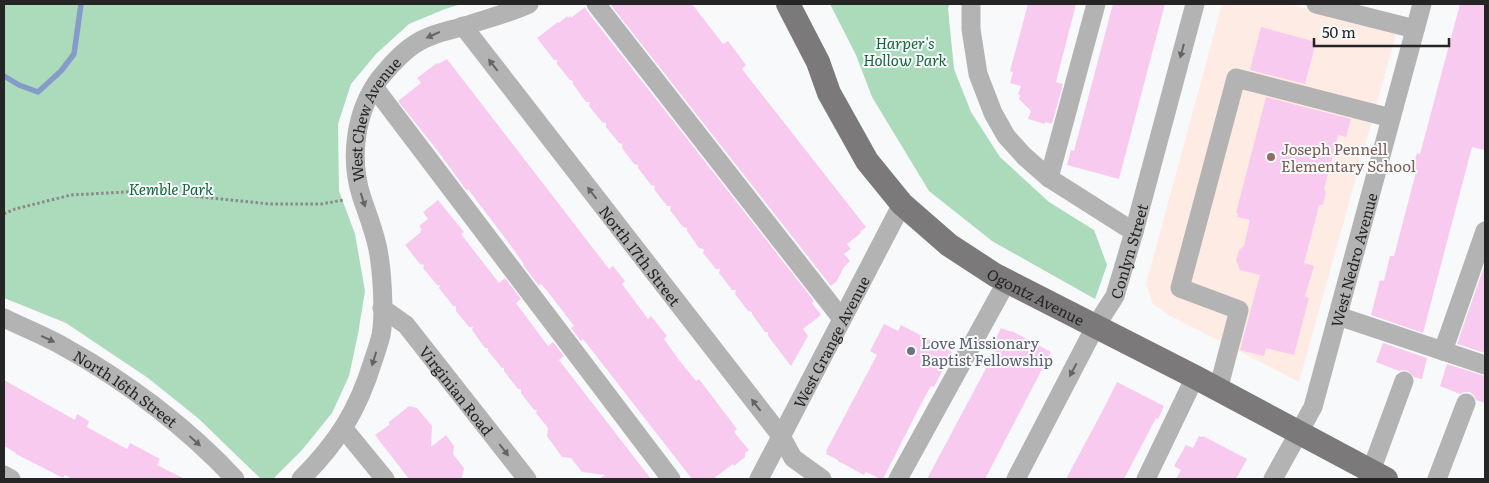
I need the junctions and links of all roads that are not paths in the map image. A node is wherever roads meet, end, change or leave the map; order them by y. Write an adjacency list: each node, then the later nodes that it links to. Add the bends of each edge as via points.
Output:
1 (529, 4): 9 (street, West Chew Avenue)
2 (596, 4): 21 (street)
3 (788, 4): 14 (main road, Ogontz Avenue, via 842,118 868,161)
4 (971, 4): 13 (street, via 970,28 978,74 993,113 1006,136)
5 (1096, 4): 13 (street)
6 (1195, 4): 16 (street, Conlyn Street, one-way to 16)
7 (1316, 4): 10 (street)
8 (1422, 4): 10 (street, West Nedro Avenue)
9 (463, 26): 11 (street, West Chew Avenue, one-way to 11, via 438,32 415,44 393,63); 31 (street, North 17th Street, one-way to 9)
10 (1415, 29): 12 (street, West Nedro Avenue)
11 (374, 87): 18 (street, West Chew Avenue, one-way to 18, via 366,102 356,139 357,173 378,246); 39 (street)
12 (1391, 118): 19 (street, West Nedro Avenue); 27 (street, via 1236,78 1180,288 1239,310)
13 (1049, 178): 16 (street)
14 (902, 204): 17 (main road, Ogontz Avenue, via 950,245); 21 (street, West Grange Avenue)
15 (1485, 231): 23 (street)
16 (1134, 232): 22 (street, Conlyn Street, via 1115,296)
17 (1007, 281): 22 (main road, Ogontz Avenue); 42 (street)
18 (382, 308): 29 (street, West Chew Avenue, one-way to 29, via 381,335 357,405); 38 (street, Virginian Road, one-way to 38, via 406,325)
19 (1338, 316): 23 (street); 30 (street, West Nedro Avenue, via 1314,407)
20 (4, 318): 35 (street, North 16th Street, one-way to 35, via 66,347 117,380 172,420)
21 (842, 319): 31 (street, West Grange Avenue)
22 (1095, 327): 25 (main road, Ogontz Avenue); 43 (street, Conlyn Street, one-way to 43)
23 (1443, 351): 24 (street)
24 (1485, 365)
25 (1195, 378): 27 (main road, Ogontz Avenue); 44 (street)
26 (1404, 381): 33 (street)
27 (1218, 390): 30 (main road, Ogontz Avenue)
28 (1466, 402): 46 (street)
29 (344, 429): 36 (street, West Chew Avenue); 37 (street)
30 (1298, 432): 33 (main road, Ogontz Avenue); 45 (street, West Nedro Avenue)
31 (781, 436): 40 (street, West Grange Avenue); 41 (street, North 17th Street, via 793,458)
32 (4, 475): 34 (street)
33 (1379, 475)
34 (11, 479)
35 (235, 479)
36 (301, 479)
37 (385, 479)
38 (527, 479)
39 (671, 479)
40 (759, 479)
41 (822, 479)
42 (898, 479)
43 (1016, 479)
44 (1146, 479)
45 (1273, 479)
46 (1437, 479)

